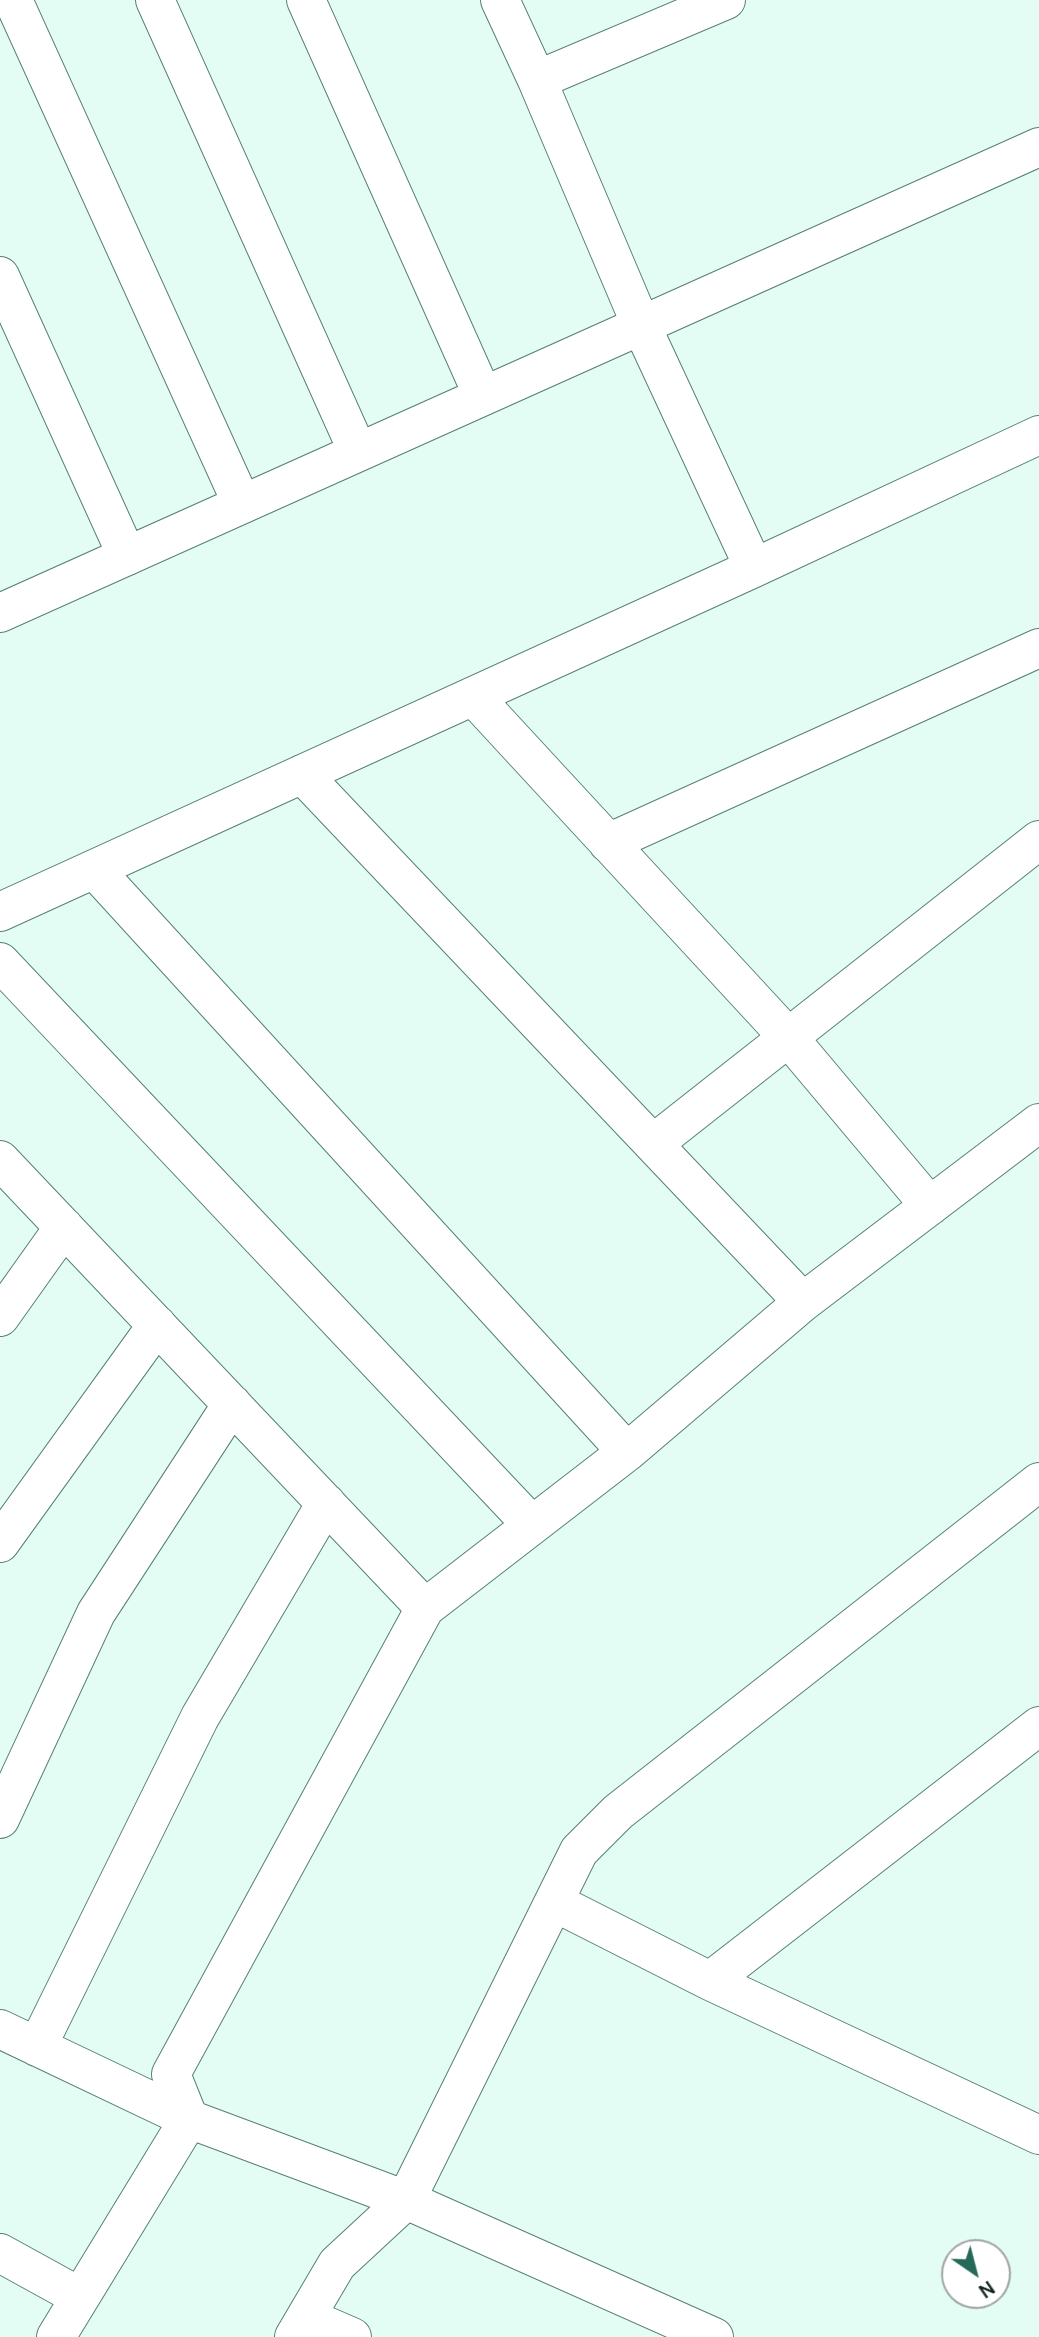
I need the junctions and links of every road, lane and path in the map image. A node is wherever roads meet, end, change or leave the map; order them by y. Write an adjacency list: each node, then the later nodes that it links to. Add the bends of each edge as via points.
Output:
1 (13, 0): 13 (street)
2 (155, 0): 12 (street)
3 (306, 0): 10 (street)
4 (500, 0): 6 (street)
5 (726, 0): 6 (street)
6 (537, 80): 9 (street)
7 (1039, 148): 9 (street)
8 (0, 276): 14 (street)
9 (641, 325): 10 (street); 15 (street)
10 (483, 396): 12 (street)
11 (1039, 435): 15 (street)
12 (358, 452): 13 (street)
13 (242, 504): 14 (street)
14 (127, 556): 16 (street)
15 (754, 568): 18 (street)
16 (2, 606)
17 (1039, 648): 21 (street)
18 (473, 696): 19 (street); 21 (street)
19 (302, 774): 22 (street); 27 (street)
20 (1039, 840): 25 (street)
21 (608, 843): 25 (street)
22 (94, 869): 23 (street); 35 (street)
23 (0, 912)
24 (0, 961): 38 (street)
25 (788, 1037): 27 (street); 29 (street)
26 (1039, 1123): 29 (street)
27 (653, 1144): 31 (street)
28 (0, 1160): 30 (street)
29 (930, 1206): 31 (street)
30 (64, 1227): 32 (street); 33 (street)
31 (803, 1302): 35 (street)
32 (0, 1317)
33 (157, 1325): 34 (street); 39 (street)
34 (232, 1404): 37 (street); 42 (street, via 96,1613)
35 (627, 1452): 38 (street)
36 (1039, 1482): 43 (street, via 618,1812 579,1851)
37 (326, 1503): 40 (street); 46 (street, via 200,1717)
38 (532, 1525): 40 (street)
39 (0, 1543)
40 (425, 1608): 47 (street, via 171,2074)
41 (1039, 1726): 44 (street)
42 (0, 1819)
43 (554, 1902): 44 (street); 49 (street)
44 (710, 1981): 48 (street)
45 (0, 2029): 46 (street)
46 (37, 2047): 47 (street)
47 (189, 2119): 49 (street); 51 (street)
48 (1039, 2135)
49 (406, 2200): 52 (street, via 337,2264); 55 (street)
50 (0, 2253): 51 (street)
51 (80, 2297): 53 (street)
52 (300, 2327): 54 (street)
53 (55, 2337)
54 (352, 2337)
55 (714, 2337)

